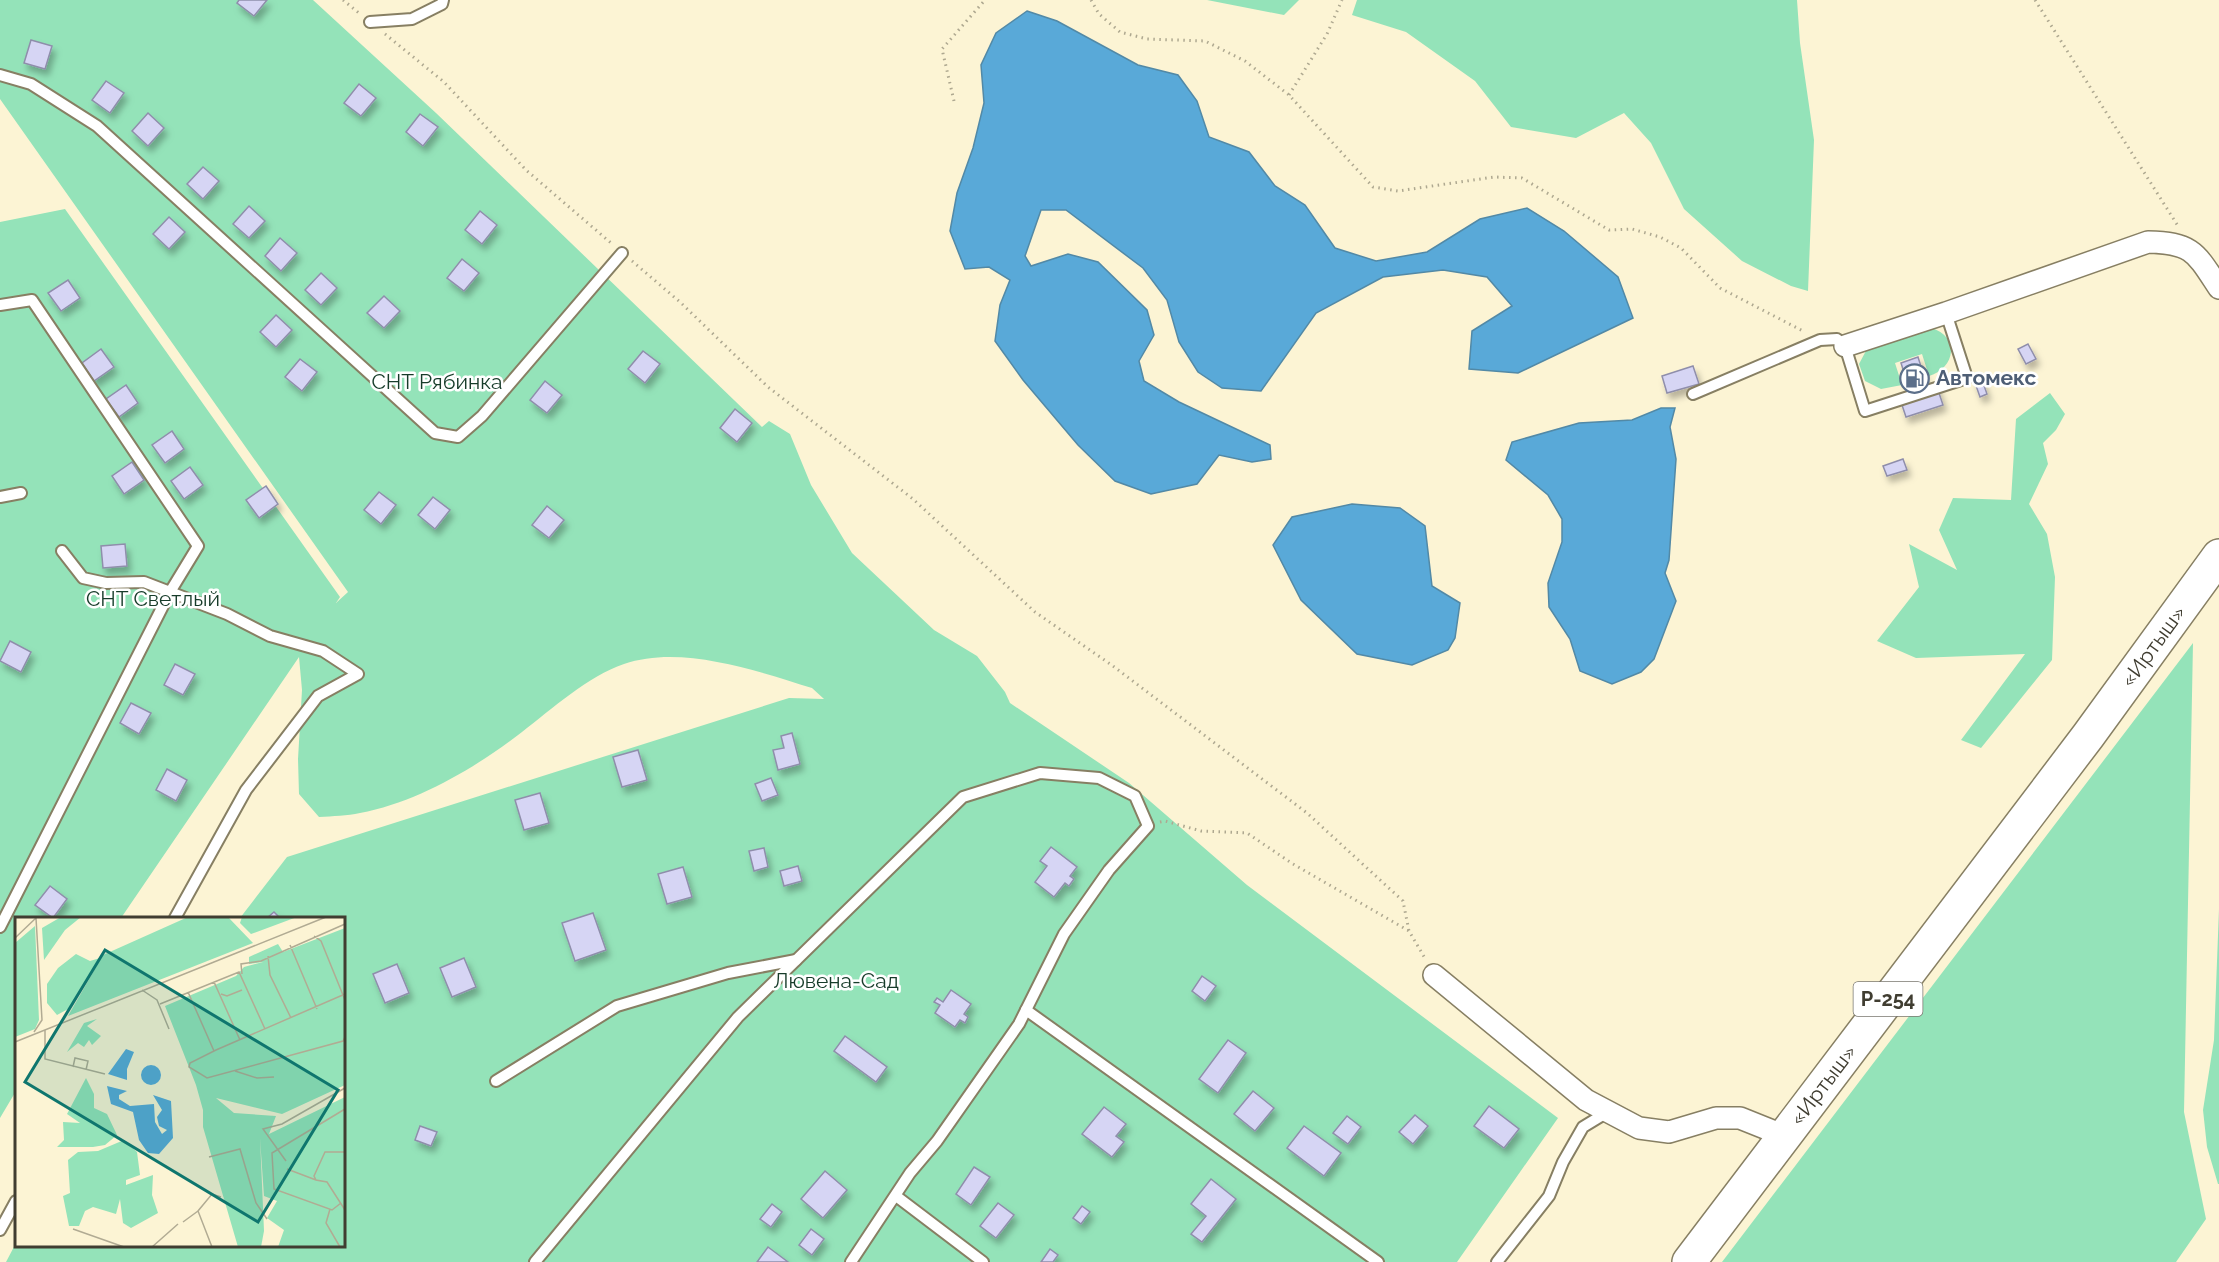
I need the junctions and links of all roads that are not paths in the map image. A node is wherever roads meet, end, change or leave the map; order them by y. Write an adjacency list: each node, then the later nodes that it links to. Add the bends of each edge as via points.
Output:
1 (442, 0): 2 (lane, via 442,4 412,19)
2 (370, 22)
3 (0, 75): 4 (lane, via 31,84 97,126 435,433 458,437 482,416)
4 (622, 253)
5 (2219, 288): 7 (street, via 2197,255 2176,243 2148,242)
6 (0, 305): 15 (lane, via 32,300 198,546)
7 (1946, 314): 8 (street); 8 (lane, via 1967,378 1865,411)
8 (1845, 346): 9 (lane, via 1837,339 1820,340)
9 (1693, 393)
10 (21, 493): 11 (lane)
11 (0, 498)
12 (62, 551): 15 (lane, via 83,578 106,583 144,582)
13 (2219, 556): 16 (highway, «Иртыш» / Р-254)
14 (2219, 571): 16 (highway, «Иртыш» / Р-254)
15 (170, 591): 17 (lane, via 270,636 323,651 358,674 318,696 253,780); 18 (lane)
16 (2088, 736): 24 (highway, «Иртыш» / Р-254)
17 (176, 917)
18 (0, 927)
19 (796, 960): 21 (lane, via 963,797 1040,773 1099,778 1134,796 1148,826 1109,870 1064,934); 22 (lane, via 728,973 617,1005); 28 (lane, via 738,1017)
20 (1434, 975): 23 (street)
21 (1026, 1010): 25 (lane); 31 (lane)
22 (496, 1081)
23 (1606, 1113): 24 (street, via 1639,1128 1669,1132 1716,1118 1740,1118); 32 (lane, via 1583,1127 1550,1196)
24 (1785, 1136): 33 (highway, «Иртыш» / Р-254)
25 (896, 1196): 29 (lane); 30 (lane)
26 (15, 1203): 27 (lane)
27 (0, 1230)
28 (536, 1262)
29 (851, 1262)
30 (983, 1262)
31 (1378, 1262)
32 (1497, 1262)
33 (1689, 1262)

